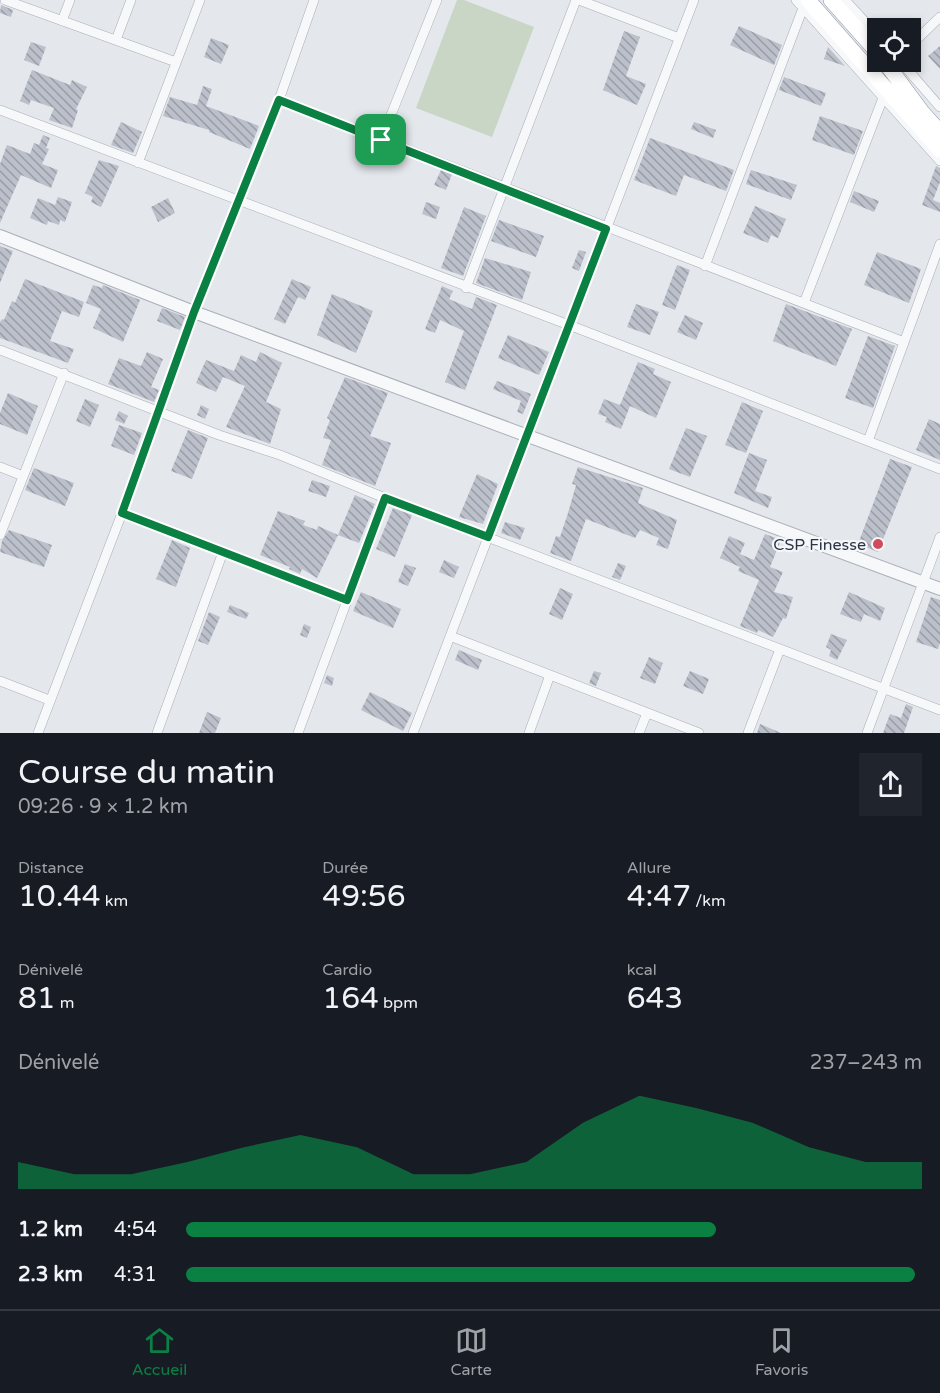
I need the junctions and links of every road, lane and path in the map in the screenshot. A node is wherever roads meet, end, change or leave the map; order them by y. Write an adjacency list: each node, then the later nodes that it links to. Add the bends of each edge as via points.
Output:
1 (4, 0): 14 (street)
2 (70, 0): 14 (street)
3 (131, 0): 18 (street)
4 (200, 0): 20 (street)
5 (314, 0): 24 (street)
6 (437, 0): 28 (street)
7 (578, 0): 17 (street); 32 (street)
8 (694, 0): 17 (street)
9 (796, 0): 12 (street)
10 (831, 0): 19 (highway)
11 (845, 0): 15 (street)
12 (806, 4): 23 (highway); 37 (street)
13 (940, 17): 16 (street)
14 (62, 21): 18 (street)
15 (867, 24)
16 (921, 35)
17 (679, 38): 34 (street)
18 (116, 40): 20 (street)
19 (867, 41)
20 (176, 62): 31 (street)
21 (898, 72): 27 (highway, via 922,112)
22 (902, 72): 25 (street)
23 (885, 95): 29 (highway); 30 (street); 39 (street)
24 (279, 100): 28 (street); 33 (street)
25 (940, 107)
26 (0, 110): 31 (street)
27 (940, 132)
28 (381, 140): 32 (street)
29 (940, 150)
30 (940, 162)
31 (138, 163): 33 (street)
32 (504, 189): 34 (street); 38 (street)
33 (239, 201): 38 (street); 40 (street)
34 (606, 229): 37 (street); 41 (street)
35 (0, 236): 40 (street)
36 (940, 244): 42 (street)
37 (705, 266): 39 (street)
38 (466, 288): 41 (street)
39 (804, 303): 42 (street)
40 (194, 312): 45 (street); 46 (street)
41 (569, 325): 46 (street); 47 (street)
42 (904, 342): 47 (street)
43 (0, 350): 44 (street)
44 (64, 373): 45 (street); 50 (street)
45 (159, 411): 51 (street); 52 (street)
46 (527, 435): 54 (street); 57 (street)
47 (868, 441): 49 (street)
48 (0, 467): 50 (street)
49 (940, 469)
50 (23, 476): 53 (street)
51 (385, 498): 54 (street); 59 (street)
52 (122, 513): 56 (street); 65 (street)
53 (0, 535)
54 (488, 537): 60 (street); 61 (street)
55 (940, 537): 57 (street)
56 (223, 552): 59 (street); 69 (street)
57 (923, 583): 58 (street); 64 (street)
58 (940, 589)
59 (347, 600): 70 (street)
60 (450, 636): 62 (street); 71 (street)
61 (780, 649): 64 (street); 75 (street)
62 (550, 675): 67 (street); 72 (street)
63 (0, 681): 65 (street)
64 (884, 689): 66 (street); 76 (street)
65 (49, 700): 68 (street)
66 (940, 710)
67 (647, 713): 73 (street); 74 (street)
68 (38, 733)
69 (158, 733)
70 (298, 733)
71 (413, 733)
72 (528, 733)
73 (639, 733)
74 (699, 733)
75 (748, 733)
76 (867, 733)

